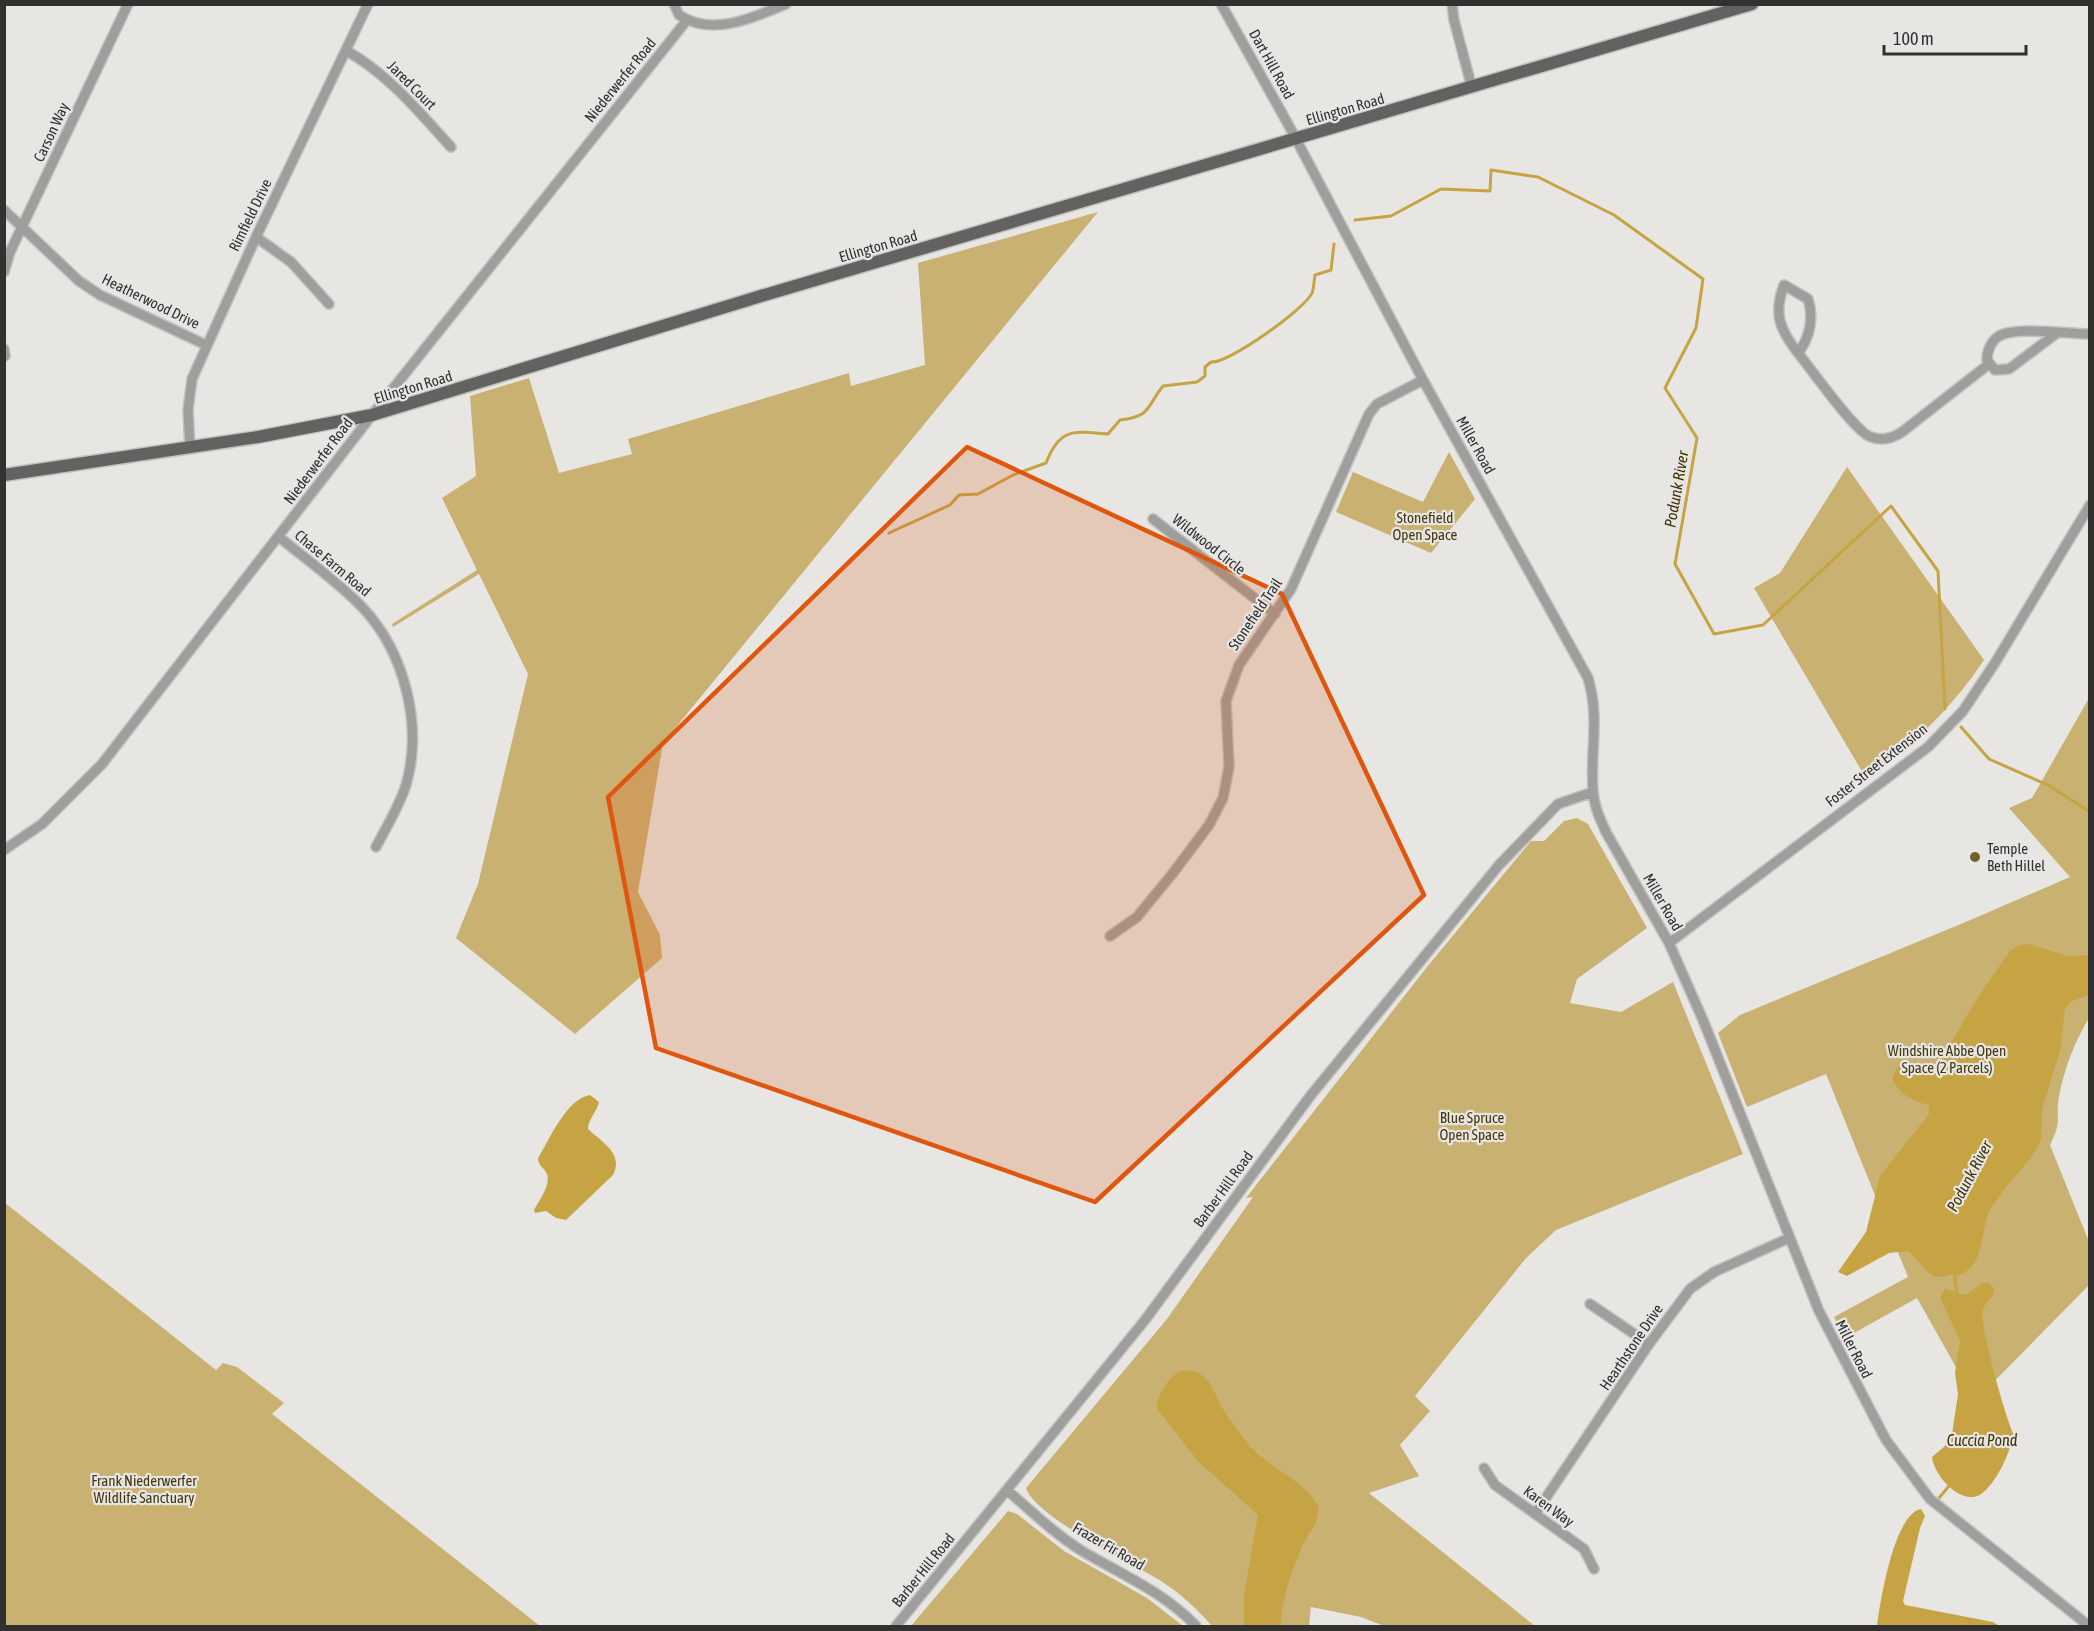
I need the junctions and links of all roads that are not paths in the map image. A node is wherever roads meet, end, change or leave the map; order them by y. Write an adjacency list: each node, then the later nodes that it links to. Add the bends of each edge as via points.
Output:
1 (128, 4): 14 (street, Carson Way)
2 (368, 4): 9 (street, Rimfield Drive)
3 (674, 4): 8 (street, via 679,15)
4 (786, 4): 8 (street, via 728,24 703,26)
5 (1221, 4): 11 (street, Dart Hill Road)
6 (1452, 4): 10 (street)
7 (1752, 4): 10 (main road, Ellington Road)
8 (687, 20): 24 (street, Niederwerfer Road)
9 (347, 51): 12 (street, Jared Court, via 369,63 393,84); 15 (street, Rimfield Drive)
10 (1472, 88): 11 (main road, Ellington Road)
11 (1295, 140): 23 (street, Miller Road); 24 (main road, Ellington Road)
12 (451, 147)
13 (4, 210): 14 (street, Heatherwood Drive)
14 (22, 228): 16 (street, Carson Way); 20 (street, Heatherwood Drive, via 79,281 100,295)
15 (256, 237): 17 (street, via 291,262); 20 (street, Rimfield Drive)
16 (4, 273)
17 (329, 304)
18 (2057, 333): 19 (street); 22 (street, via 2009,369 1995,370); 22 (street, via 2000,335 1988,352)
19 (2090, 334)
20 (206, 345): 25 (street, Rimfield Drive, via 192,379 188,410)
21 (1798, 353): 21 (street, via 1778,321 1777,307 1784,285 1808,298 1811,308 1805,344); 22 (street, via 1861,431 1880,439 1902,432)
22 (1989, 364)
23 (1423, 380): 30 (street, Stonefield Trail, via 1377,404 1369,414 1291,589); 31 (street, Miller Road, via 1588,678 1595,711)
24 (372, 415): 25 (main road, Ellington Road); 29 (street, Niederwerfer Road)
25 (190, 447): 26 (main road, Ellington Road)
26 (4, 476)
27 (2090, 505): 35 (street, Foster Street Extension, via 1995,663 1957,718 1928,747)
28 (1153, 519): 30 (street, Wildwood Circle)
29 (279, 537): 32 (street, Chase Farm Road, via 364,609 401,670 409,699 412,755 397,808); 33 (street, Niederwerfer Road, via 102,764 42,824)
30 (1275, 614): 34 (street, Stonefield Trail, via 1239,665 1226,701 1229,767 1223,798 1209,825 1137,917)
31 (1593, 792): 35 (street, Miller Road, via 1606,832); 40 (street, Barber Hill Road, via 1558,804 1498,866 1311,1095 1145,1320)
32 (376, 847)
33 (4, 850)
34 (1110, 936)
35 (1670, 943): 36 (street, Miller Road)
36 (1789, 1238): 38 (street, Hearthstone Drive, via 1714,1272 1697,1284); 45 (street, Miller Road, via 1840,1356 1908,1472 1930,1499 1970,1534)
37 (1590, 1304): 38 (street)
38 (1649, 1344): 41 (street, Hearthstone Drive)
39 (1484, 1468): 41 (street, Karen Way, via 1495,1485)
40 (1007, 1490): 43 (street, Barber Hill Road); 44 (street, Frazer Fir Road, via 1069,1542 1140,1581)
41 (1535, 1514): 42 (street, Karen Way, via 1584,1549)
42 (1594, 1569)
43 (897, 1626)
44 (1196, 1626)
45 (2089, 1626)

